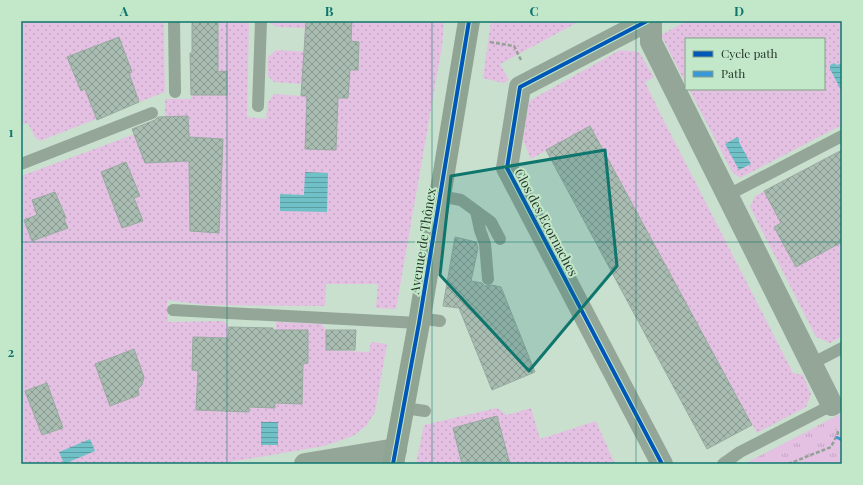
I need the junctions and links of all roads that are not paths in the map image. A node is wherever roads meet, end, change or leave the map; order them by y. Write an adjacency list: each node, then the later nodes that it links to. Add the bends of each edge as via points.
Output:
1 (174, 21): 6 (lane)
2 (261, 21): 7 (lane)
3 (647, 21): 25 (street, Clos des Ecornaches, via 520,87 508,168)
4 (651, 21): 11 (street, via 651,42)
5 (468, 30): 12 (main road, Avenue de Thônex)
6 (175, 92)
7 (258, 106)
8 (152, 113): 10 (lane)
9 (842, 136): 11 (lane)
10 (21, 164)
11 (728, 195): 19 (street)
12 (440, 196): 13 (lane, via 462,200); 17 (main road, Avenue de Thônex)
13 (476, 211): 14 (lane, via 491,222); 15 (lane, via 485,244)
14 (500, 239)
15 (488, 279)
16 (173, 310): 17 (lane)
17 (426, 320): 21 (main road, Avenue de Thônex)
18 (842, 348): 19 (lane)
19 (811, 364): 20 (street)
20 (832, 405): 26 (lane, via 740,452)
21 (404, 408): 22 (lane); 23 (main road, Avenue de Thônex)
22 (425, 411)
23 (394, 456): 24 (street)
24 (305, 464)
25 (662, 464)
26 (723, 464)

